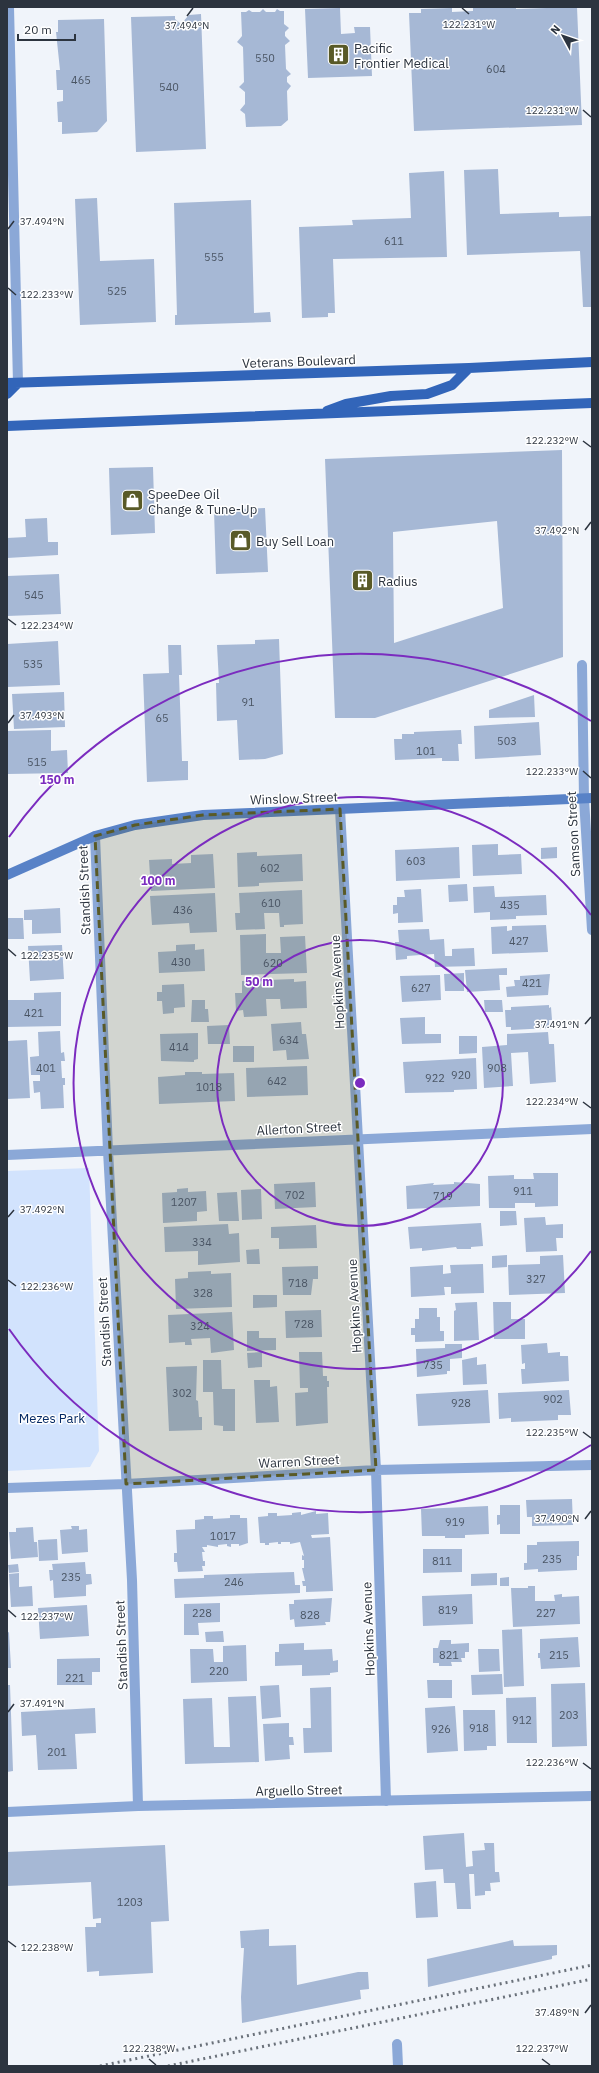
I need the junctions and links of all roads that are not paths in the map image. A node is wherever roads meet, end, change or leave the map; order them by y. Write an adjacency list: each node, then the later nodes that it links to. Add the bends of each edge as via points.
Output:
1 (9, 7): 5 (street)
2 (592, 362): 3 (main road, Veterans Boulevard)
3 (469, 368): 5 (main road, Veterans Boulevard); 8 (main road, via 452,385 427,394 391,396 346,404)
4 (7, 383): 5 (main road, Veterans Boulevard)
5 (18, 383): 6 (main road)
6 (7, 394)
7 (592, 403): 8 (main road)
8 (318, 414): 9 (main road)
9 (7, 426)
10 (582, 665): 11 (street, Samson Street)
11 (588, 798): 12 (street, Winslow Street); 15 (street, Samson Street)
12 (340, 809): 13 (street, Winslow Street, via 203,815 135,825); 17 (street, Hopkins Avenue)
13 (95, 836): 14 (street, Winslow Street); 18 (street, Standish Street)
14 (7, 875)
15 (592, 930)
16 (592, 1129): 17 (street, Allerton Street)
17 (359, 1138): 18 (street, Allerton Street); 21 (street, Hopkins Avenue)
18 (108, 1151): 19 (street, Allerton Street); 22 (street, Standish Street)
19 (7, 1155)
20 (592, 1465): 21 (street, Warren Street)
21 (376, 1470): 22 (street, Warren Street); 25 (street, Hopkins Avenue)
22 (126, 1484): 23 (street, Warren Street); 26 (street, Standish Street, via 132,1580)
23 (7, 1488)
24 (592, 1796): 25 (street, Arguello Street)
25 (386, 1801): 26 (street, Arguello Street)
26 (138, 1806): 27 (street, Arguello Street)
27 (7, 1812)
28 (397, 2044): 29 (street)
29 (398, 2066)

